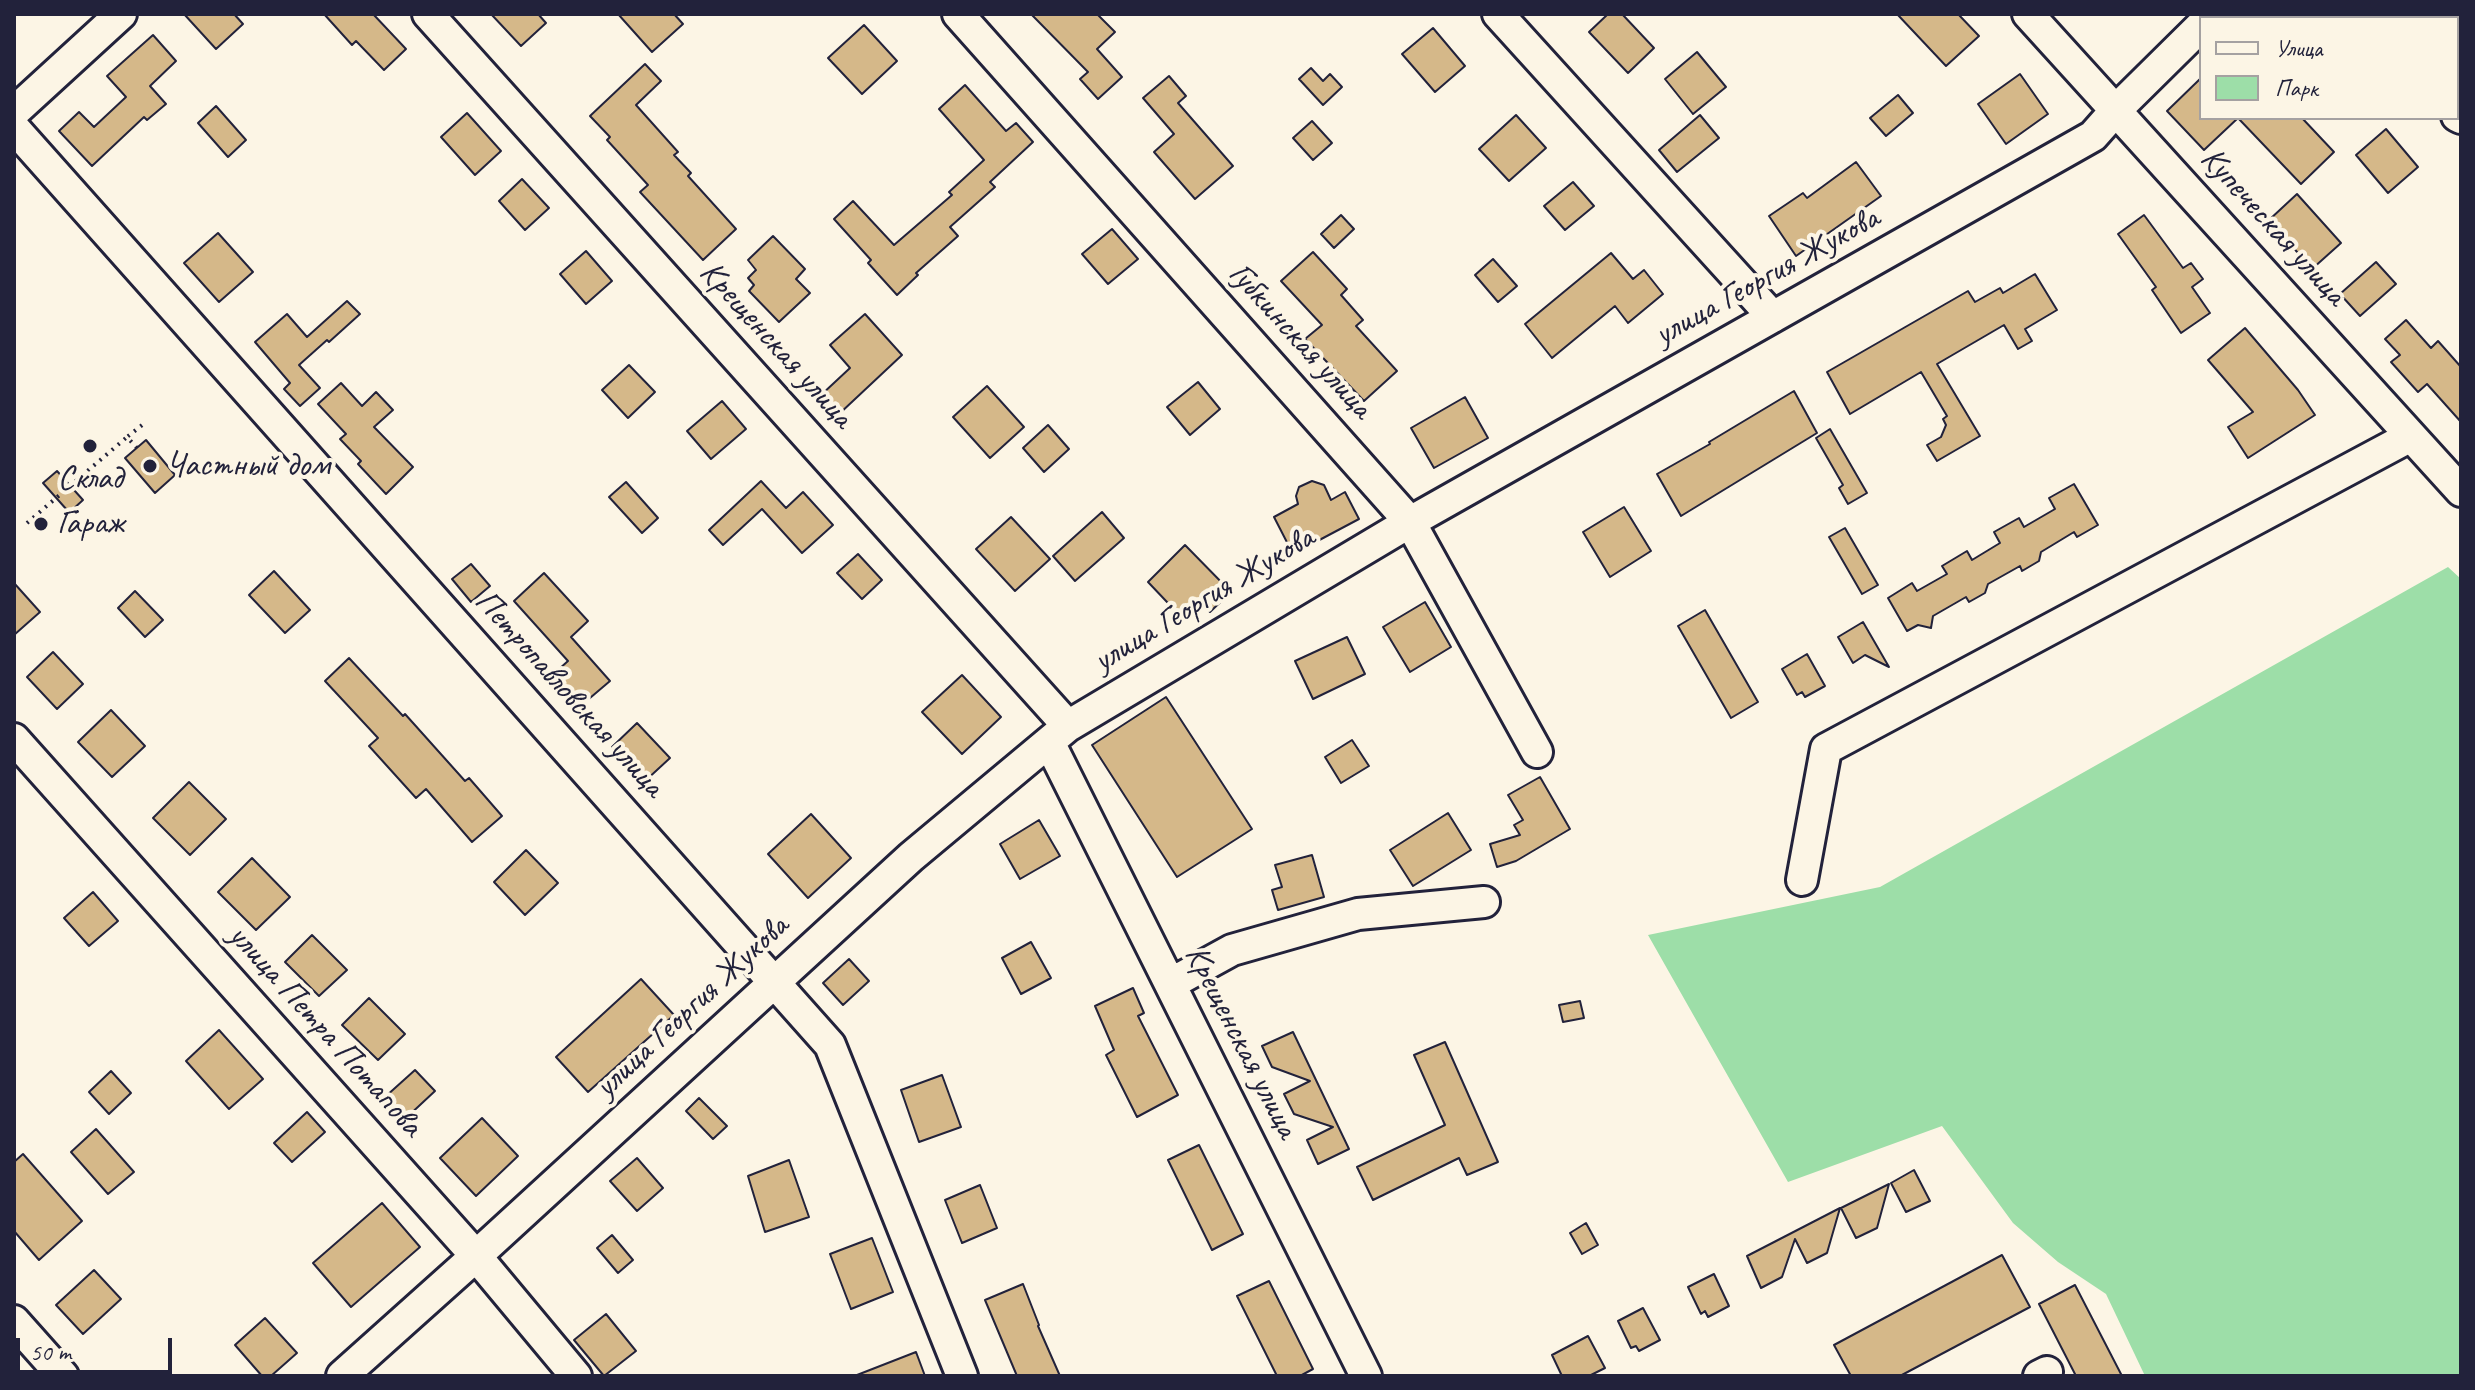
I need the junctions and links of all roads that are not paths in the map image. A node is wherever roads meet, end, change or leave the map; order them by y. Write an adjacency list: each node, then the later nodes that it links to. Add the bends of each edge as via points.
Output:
1 (121, 14): 8 (street)
2 (428, 14): 14 (street, Крещенская улица)
3 (958, 14): 13 (street, Губкинская улица)
4 (1498, 14): 10 (street)
5 (2028, 14): 7 (street, Купеческая улица)
6 (2199, 28): 7 (street, улица Георгия Жукова)
7 (2116, 110): 10 (street, улица Георгия Жукова, via 2093,136); 11 (street, Купеческая улица)
8 (14, 112)
9 (14, 128): 19 (street, Петропавловская улица)
10 (1773, 317): 13 (street, улица Георгия Жукова)
11 (2411, 436): 12 (street, Купеческая улица); 17 (street, via 1826,749)
12 (2461, 491)
13 (1410, 522): 14 (street, улица Георгия Жукова); 16 (street, Губкинская улица)
14 (1058, 734): 19 (street, улица Георгия Жукова, via 911,857); 20 (street, Крещенская улица)
15 (14, 739): 21 (street, улица Петра Потапова)
16 (1537, 752)
17 (1802, 880)
18 (1484, 902): 20 (street, via 1358,914 1232,950)
19 (774, 983): 21 (street, улица Георгия Жукова); 26 (street, Петропавловская улица, via 830,1045)
20 (1170, 984): 27 (street, Крещенская улица)
21 (476, 1256): 24 (street, улица Георгия Жукова); 25 (street, улица Петра Потапова)
22 (14, 1321): 23 (street)
23 (63, 1376)
24 (342, 1376)
25 (576, 1376)
26 (962, 1376)
27 (1366, 1376)

